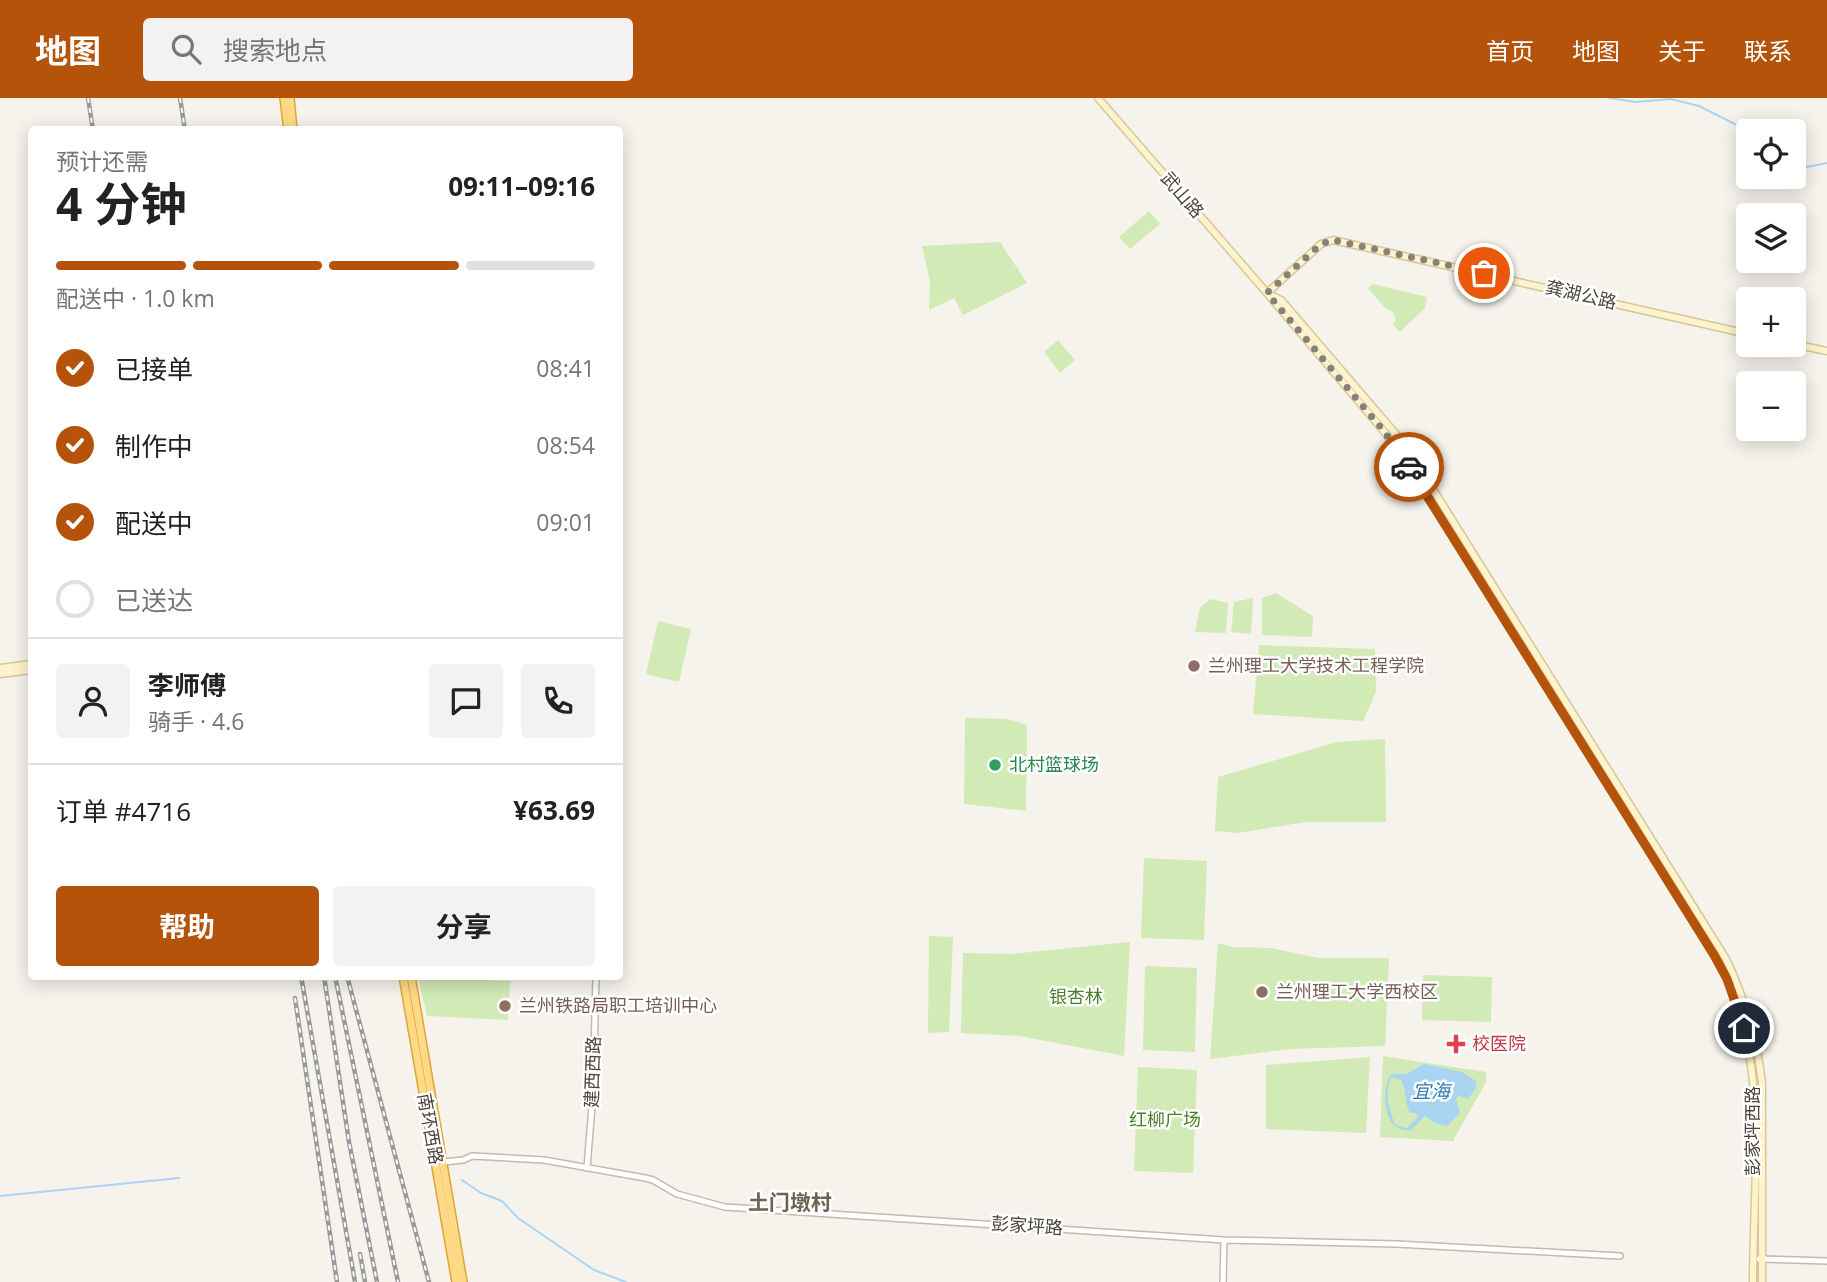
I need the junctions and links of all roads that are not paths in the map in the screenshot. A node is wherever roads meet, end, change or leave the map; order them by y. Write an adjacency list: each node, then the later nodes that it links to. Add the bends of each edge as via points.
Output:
1 (284, 98): 4 (highway)
2 (290, 98): 5 (highway)
3 (1098, 98): 6 (main road, 武山路)
4 (289, 126)
5 (290, 126)
6 (1267, 293): 7 (main road, 龚湖公路, via 1321,244 1333,240); 21 (main road, 彭家坪西路, via 1405,461 1723,971 1738,1008 1754,1079); 22 (main road, 彭家坪西路, via 1281,300 1406,446 1726,958 1745,1001 1761,1073)
7 (1736, 331)
8 (1806, 347): 9 (main road)
9 (1827, 351)
10 (28, 664): 11 (main road)
11 (0, 667)
12 (28, 670): 13 (main road)
13 (0, 674)
14 (404, 980): 24 (highway, 南环西路)
15 (412, 980): 17 (highway, 南环西路)
16 (596, 980): 18 (street, 建西西路)
17 (443, 1162): 18 (street, 彭家坪路, via 495,1156); 25 (highway, 南环西路)
18 (587, 1168): 19 (street, 彭家坪路, via 653,1180 677,1194 724,1207)
19 (1224, 1240): 20 (street, 彭家坪路); 26 (street)
20 (1620, 1256)
21 (1753, 1258): 22 (street); 27 (main road, 彭家坪西路)
22 (1762, 1259): 23 (street); 28 (main road, 彭家坪西路)
23 (1827, 1261)
24 (456, 1282)
25 (463, 1282)
26 (1223, 1282)
27 (1753, 1282)
28 (1762, 1282)

